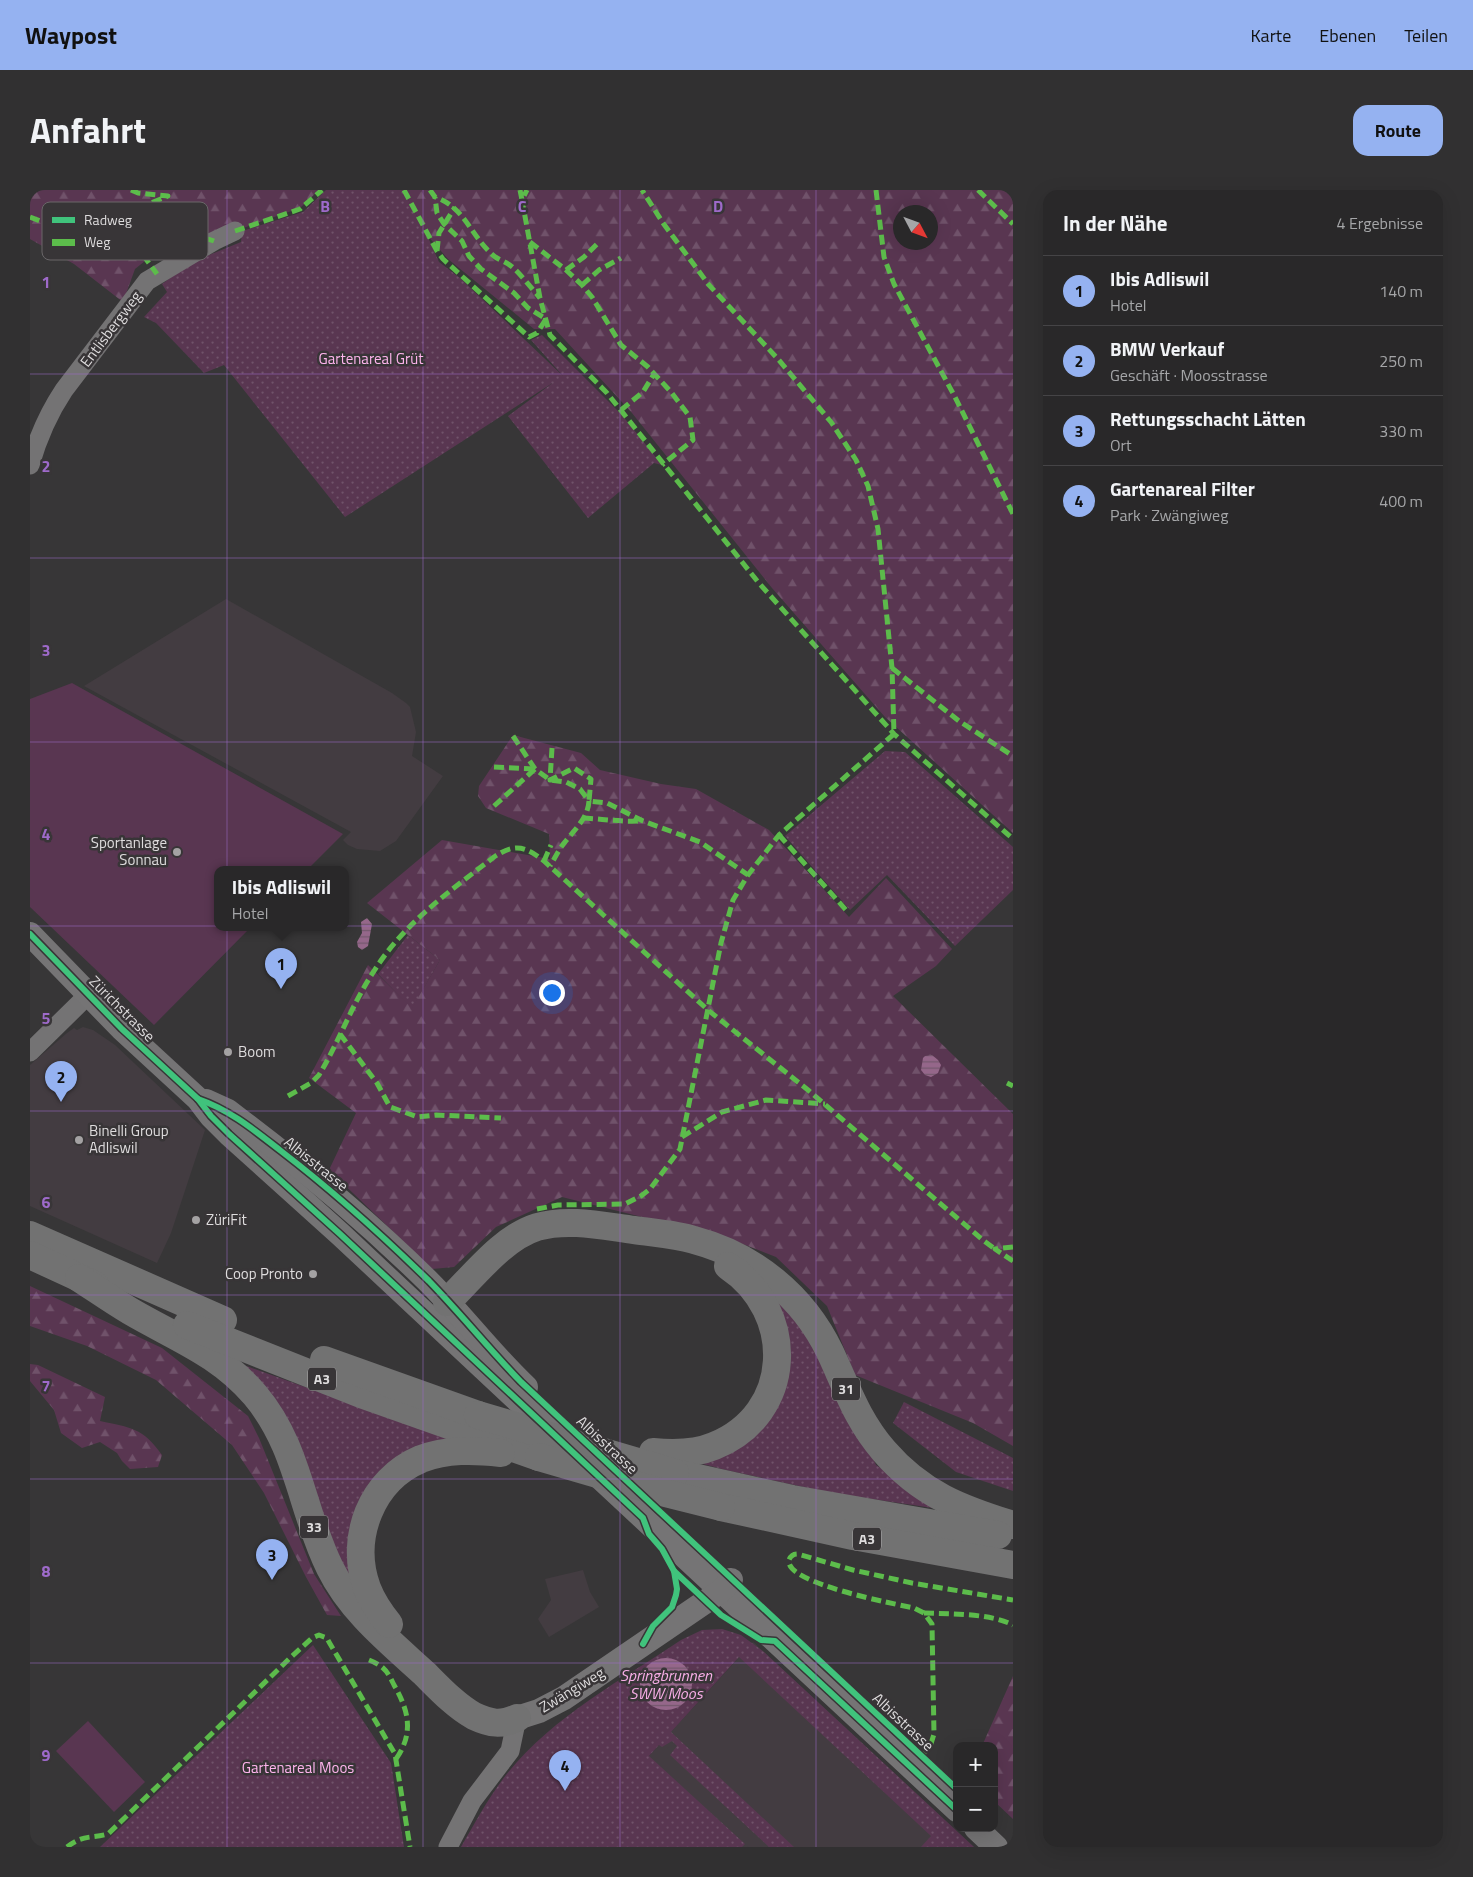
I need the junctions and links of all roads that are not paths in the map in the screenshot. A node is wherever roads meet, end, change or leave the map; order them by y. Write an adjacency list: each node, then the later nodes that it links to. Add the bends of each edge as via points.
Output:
1 (234, 231): 2 (street, Entlisbergweg)
2 (208, 245)
3 (182, 260): 4 (street, Entlisbergweg, via 147,281 64,390 41,431)
4 (30, 465)
5 (30, 934): 6 (main road, Zürichstrasse)
6 (89, 994): 7 (street); 8 (main road, Zürichstrasse, via 122,1029 198,1098 216,1105)
7 (30, 1052)
8 (235, 1127): 12 (main road, Albisstrasse, via 294,1161 335,1195 395,1250)
9 (30, 1235): 13 (highway, A3, bridge, via 270,1339 478,1415)
10 (30, 1255): 11 (highway, A3)
11 (79, 1278): 14 (highway, A3, via 280,1363); 19 (highway, 33, via 131,1312 200,1348 245,1384 268,1411 282,1435 326,1559 352,1603 463,1708 497,1723)
12 (447, 1313): 13 (highway, bridge, via 516,1253 534,1242 562,1236 670,1248 704,1256 734,1270 750,1284 773,1323 777,1357 769,1392 750,1421 719,1444 682,1453); 15 (highway, 31, via 503,1247 524,1232 538,1227 585,1224 693,1239 721,1249 776,1282 813,1321 857,1413 898,1466 944,1500); 18 (main road, Albisstrasse)
13 (587, 1448): 16 (highway, A3, bridge, via 675,1474 792,1499)
14 (525, 1454): 17 (highway, A3, bridge, via 721,1507 853,1536); 19 (highway, via 455,1452 423,1459 404,1469 381,1490 369,1510 360,1554 364,1581 372,1599 404,1640 465,1695)
15 (1013, 1525)
16 (1013, 1537)
17 (1013, 1565)
18 (727, 1585): 19 (main road, Zwängiweg, via 564,1698); 20 (main road, Albisstrasse); 21 (main road, Albisstrasse)
19 (517, 1718): 25 (street, via 510,1751 472,1801)
20 (955, 1787)
21 (953, 1806)
22 (998, 1828): 24 (main road)
23 (980, 1832): 26 (main road)
24 (1013, 1842)
25 (448, 1847)
26 (996, 1847)

